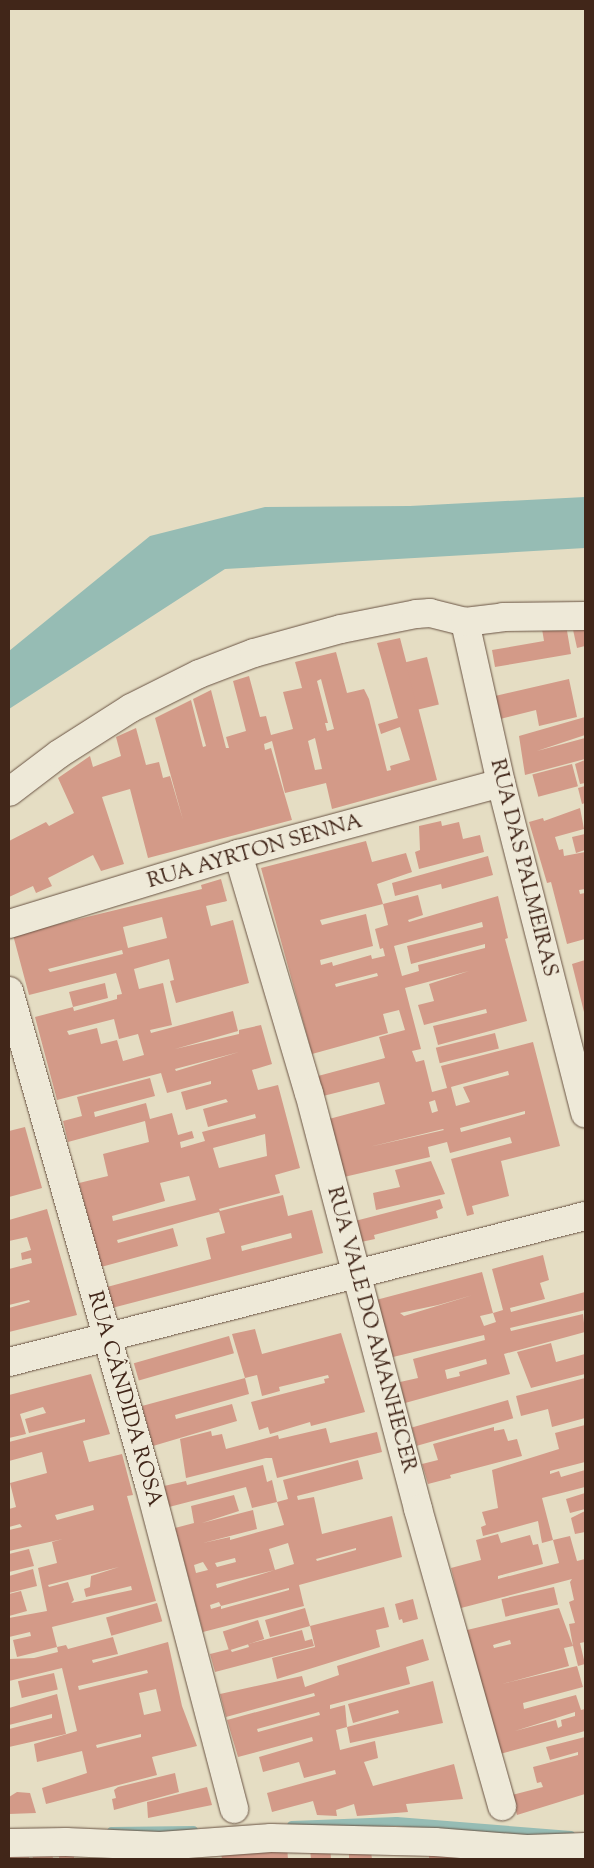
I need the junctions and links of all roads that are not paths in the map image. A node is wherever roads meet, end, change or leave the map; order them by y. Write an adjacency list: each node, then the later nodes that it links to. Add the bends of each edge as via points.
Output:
1 (585, 616): 2 (street, via 503,617)
2 (465, 622): 3 (street, RUA DAS PALMEIRAS); 4 (street, via 430,613 384,619 307,637 234,660 131,708 59,754)
3 (502, 783): 5 (street, RUA AYRTON SENNA); 8 (street, RUA DAS PALMEIRAS)
4 (9, 792)
5 (238, 854): 6 (street, RUA AYRTON SENNA); 10 (street, RUA VALE DO AMANHECER, via 285,1006)
6 (9, 924)
7 (9, 991): 11 (street, RUA CÂNDIDA ROSA)
8 (585, 1113)
9 (585, 1216): 10 (street)
10 (357, 1272): 11 (street, via 205,1314); 13 (street, RUA VALE DO AMANHECER, via 462,1672)
11 (106, 1336): 12 (street); 14 (street, RUA CÂNDIDA ROSA, via 150,1484)
12 (9, 1362)
13 (502, 1806)
14 (234, 1809)
15 (9, 1843): 17 (street)
16 (585, 1847): 17 (street, via 520,1849 435,1842 272,1838)
17 (170, 1852)

